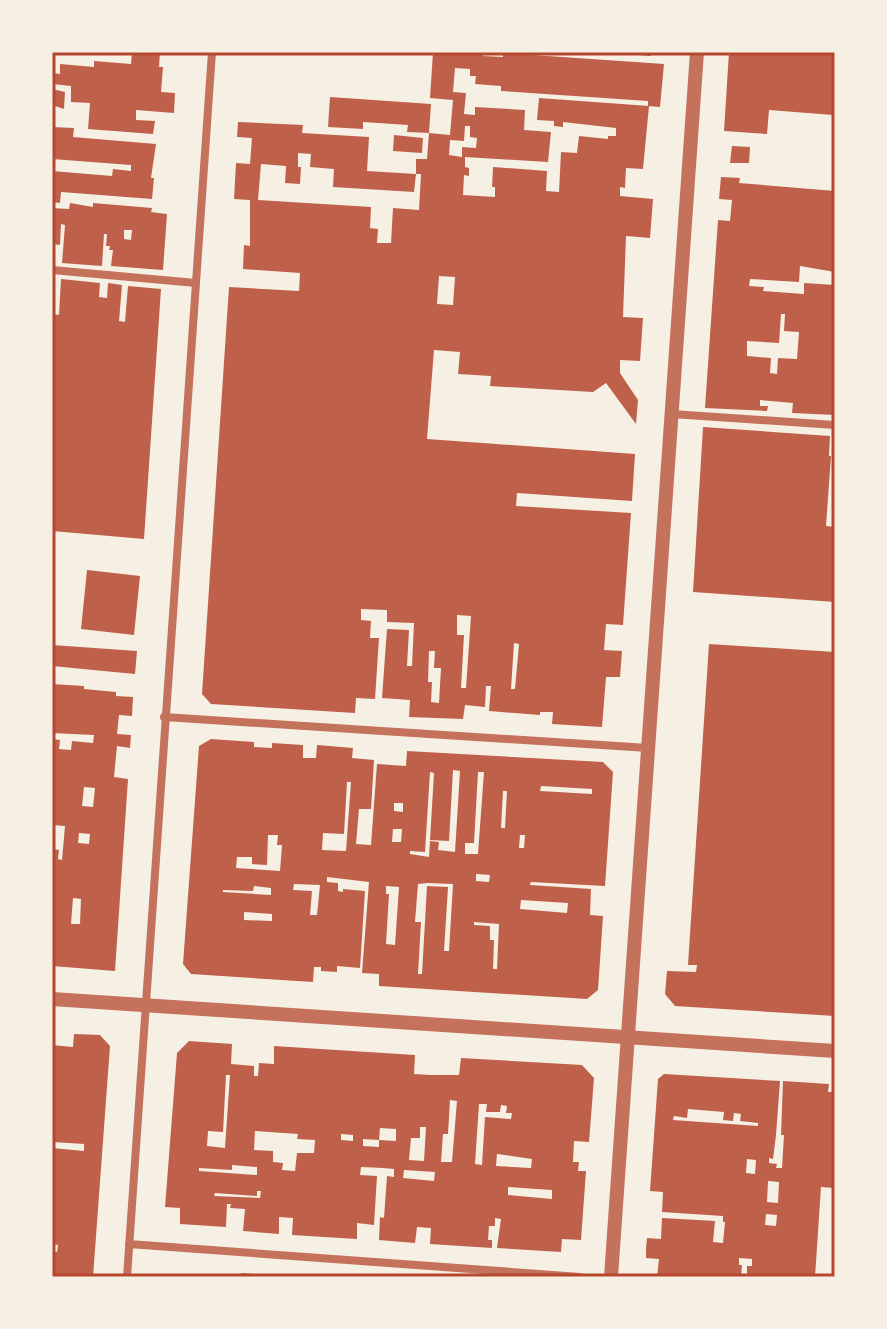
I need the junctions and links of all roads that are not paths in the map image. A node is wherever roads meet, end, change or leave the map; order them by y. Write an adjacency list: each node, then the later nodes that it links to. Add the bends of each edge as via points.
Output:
1 (212, 52): 4 (street)
2 (697, 52): 5 (street)
3 (52, 270): 4 (street)
4 (196, 283): 7 (street)
5 (672, 414): 6 (street); 8 (street)
6 (835, 425)
7 (164, 717): 8 (street); 10 (street)
8 (648, 748): 11 (street)
9 (52, 999): 10 (street)
10 (146, 1005): 11 (street); 13 (street)
11 (629, 1038): 12 (street); 16 (street)
12 (835, 1051)
13 (129, 1244): 14 (street); 15 (street)
14 (127, 1277)
15 (580, 1277)
16 (611, 1277)

